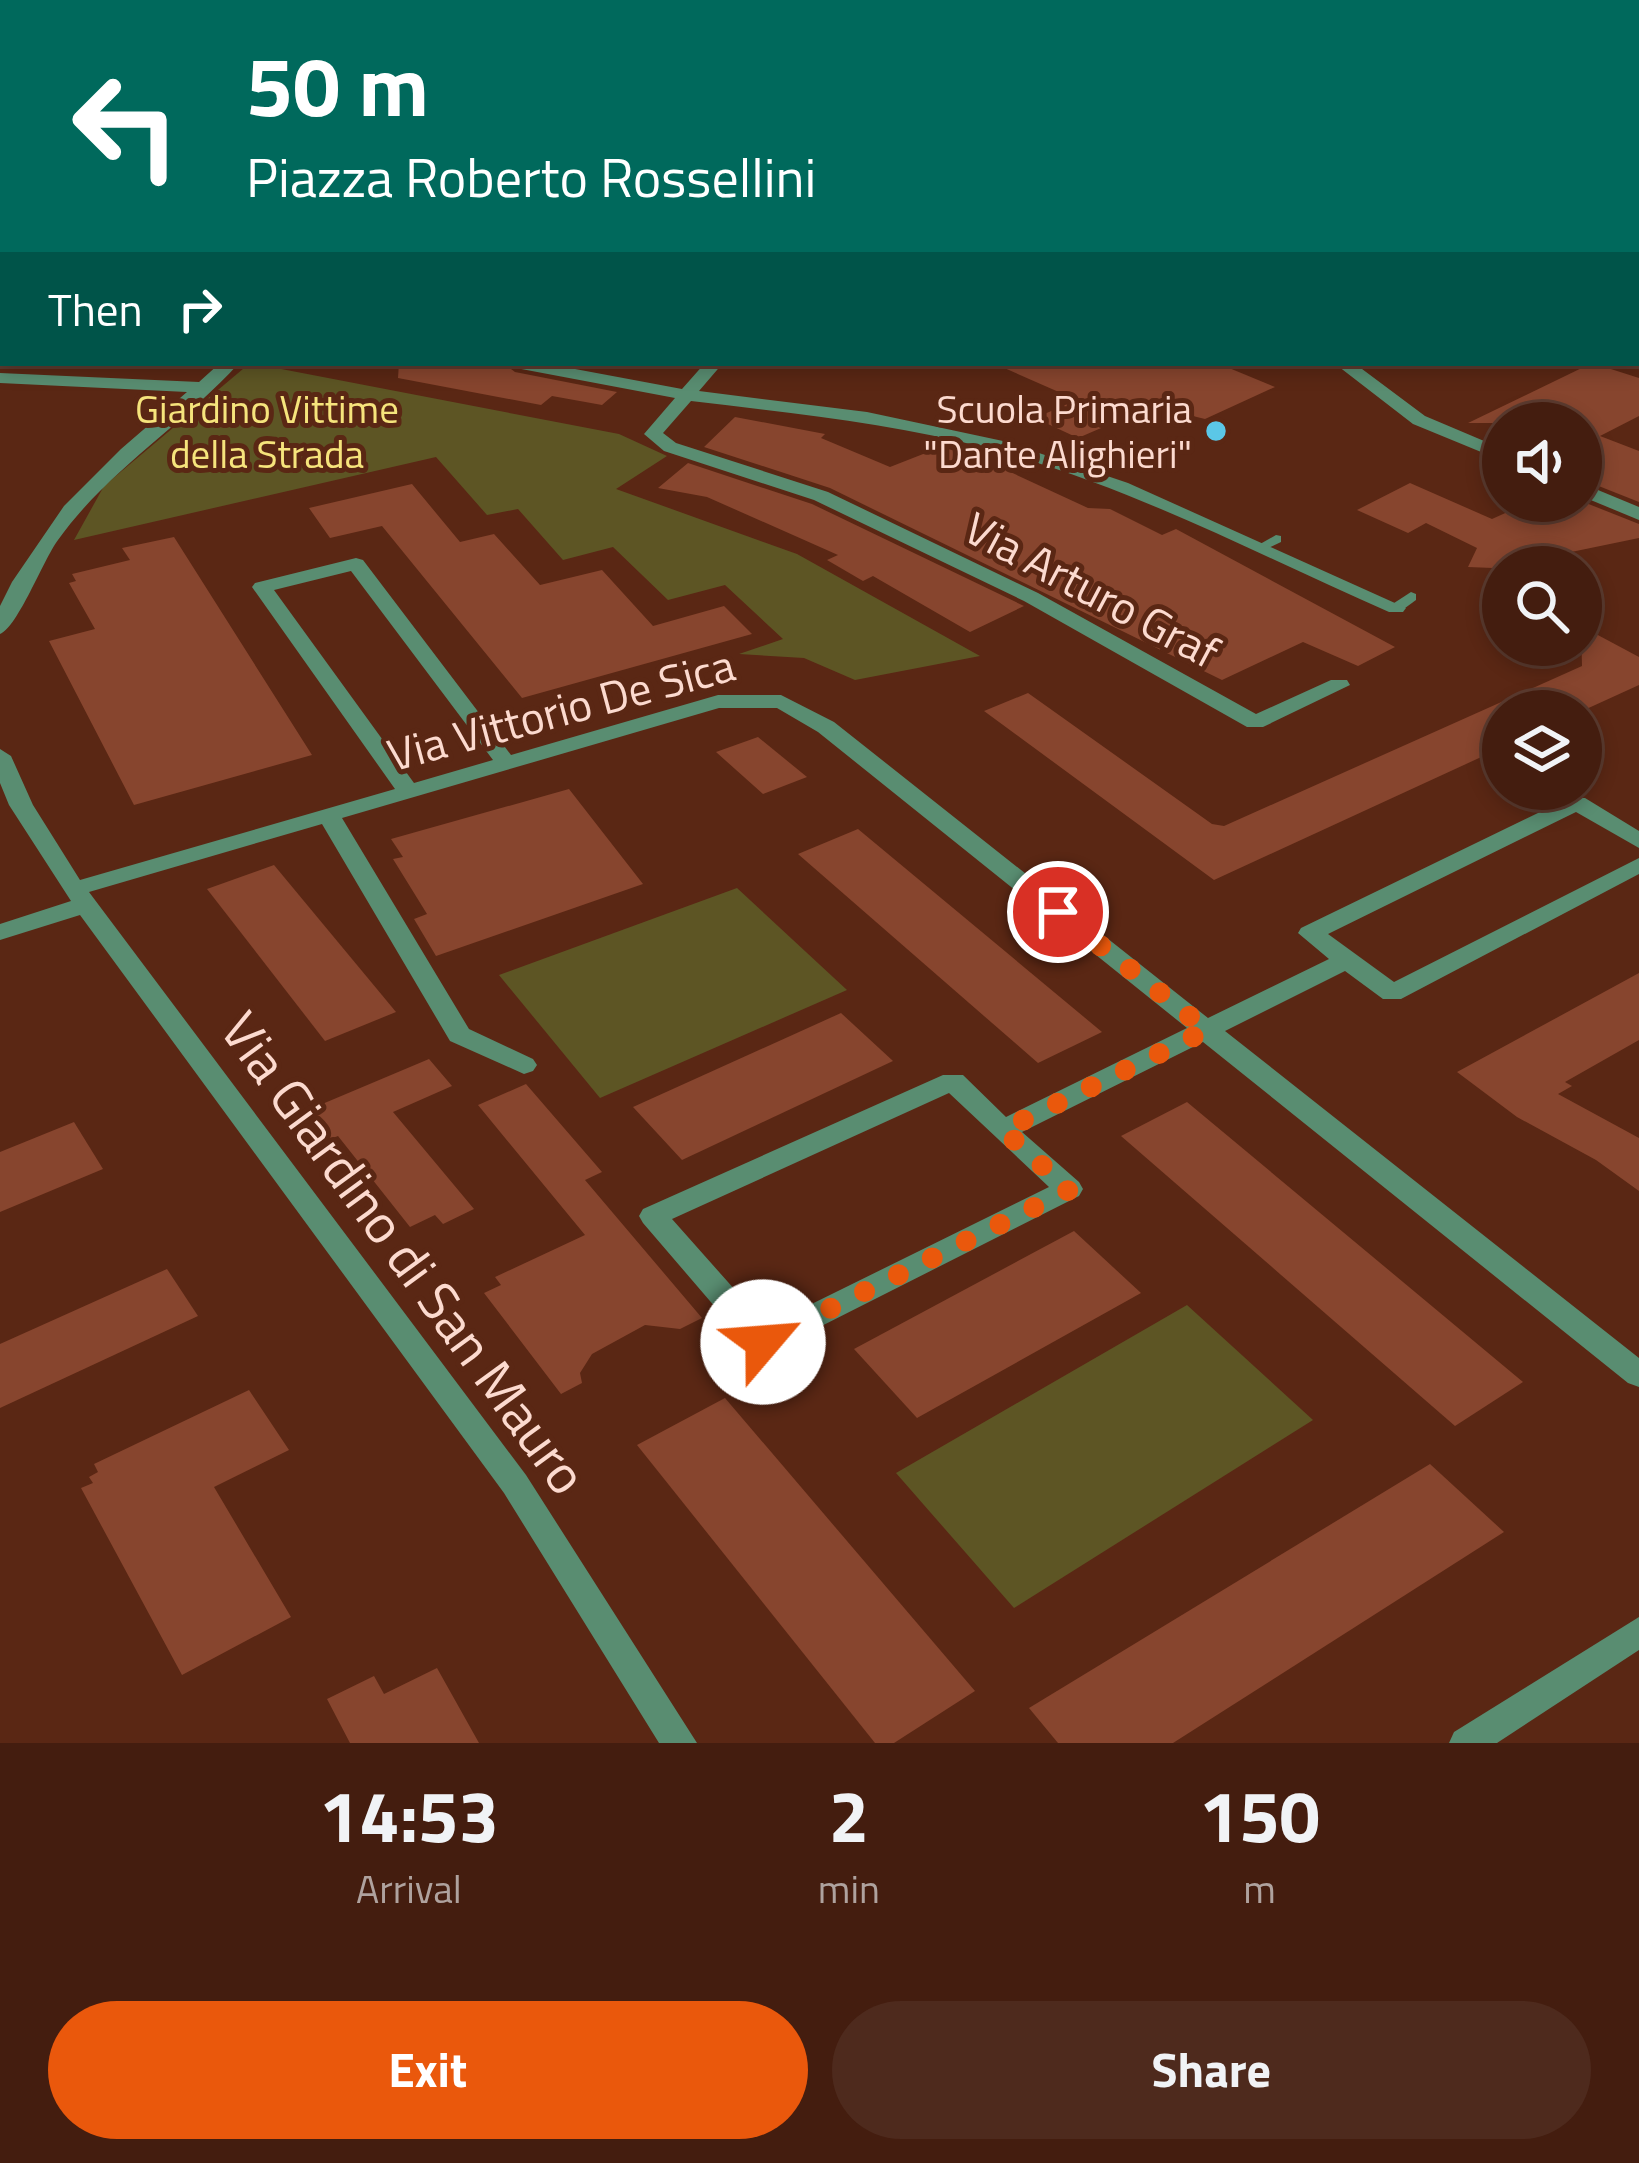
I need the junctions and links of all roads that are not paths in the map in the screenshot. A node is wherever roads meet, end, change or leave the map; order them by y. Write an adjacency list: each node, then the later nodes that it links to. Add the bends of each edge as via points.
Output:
1 (226, 366): 6 (street)
2 (532, 366): 7 (street)
3 (711, 366): 7 (street)
4 (1347, 366): 8 (street, via 1419,420)
5 (0, 378): 6 (street)
6 (202, 387): 12 (street, via 83,489 27,564)
7 (687, 395): 11 (street, via 867,417 997,445 1268,543); 13 (street, Via Arturo Graf, via 653,434 670,447 821,496 1031,597 1255,722)
8 (1482, 447)
9 (1602, 498): 10 (street)
10 (1639, 514)
11 (1403, 603)
12 (0, 628)
13 (1339, 685)
14 (0, 756): 20 (street, Via Giardino di San Mauro)
15 (506, 763): 16 (street, Via Vittorio De Sica); 16 (street, via 356,564 262,587); 23 (street, Via Vittorio De Sica, via 718,702 781,701 826,727)
16 (409, 791): 17 (street, Via Vittorio De Sica)
17 (329, 816): 20 (street, Via Vittorio De Sica); 24 (street, via 459,1035)
18 (1639, 841): 22 (street, via 1577,803 1310,933)
19 (1639, 865): 22 (street, via 1392,993)
20 (80, 897): 21 (street); 28 (street, Via Giardino di San Mauro, via 515,1484)
21 (0, 932)
22 (1348, 961): 23 (street)
23 (1207, 1030): 25 (street); 26 (street, Via Vittorio De Sica)
24 (524, 1065)
25 (1003, 1130): 25 (street, via 952,1081 653,1216 763,1342 1069,1190)
26 (1639, 1376)
27 (1639, 1632): 29 (street)
28 (679, 1743)
29 (1466, 1743)

